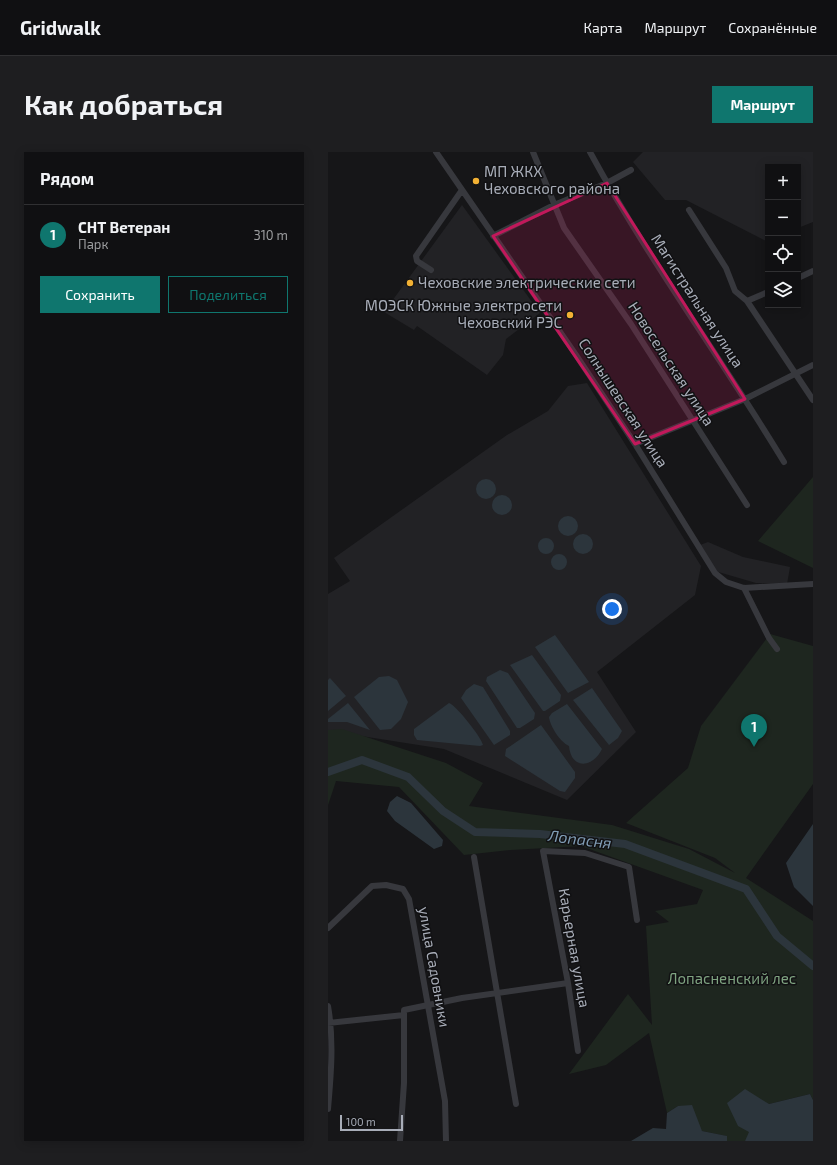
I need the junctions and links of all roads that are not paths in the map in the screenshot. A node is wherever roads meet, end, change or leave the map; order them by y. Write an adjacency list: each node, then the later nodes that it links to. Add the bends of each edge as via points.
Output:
1 (436, 152): 6 (street, Солнышевская улица)
2 (533, 152): 7 (street, Новосельская улица)
3 (590, 152): 5 (street, Магистральная улица)
4 (631, 170): 5 (street)
5 (607, 183): 7 (street); 17 (street, Магистральная улица)
6 (462, 190): 9 (street, Солнышевская улица); 10 (street, via 416,256 416,262)
7 (554, 205): 9 (street); 19 (street, Новосельская улица, via 564,228 631,324)
8 (689, 210): 14 (street, via 726,268 735,291)
9 (494, 236): 20 (street, Солнышевская улица)
10 (431, 270)
11 (813, 271): 12 (street)
12 (801, 277)
13 (765, 293): 14 (street)
14 (747, 301): 16 (street)
15 (813, 365): 16 (street)
16 (796, 373): 17 (street); 18 (street)
17 (745, 399): 19 (street); 21 (street, Магистральная улица)
18 (813, 400)
19 (692, 420): 20 (street); 22 (street, Новосельская улица)
20 (635, 444): 24 (street, Солнышевская улица, via 715,573 726,582)
21 (784, 462)
22 (747, 505)
23 (813, 584): 24 (street)
24 (744, 588): 25 (street)
25 (776, 649)
26 (474, 857): 30 (street)
27 (637, 920): 29 (street, Карьерная улица, via 629,867 585,853 543,851)
28 (328, 927): 31 (street, улица Садовники, via 372,886 386,884 403,889 409,899)
29 (568, 983): 30 (street); 35 (street, Карьерная улица)
30 (498, 994): 31 (street); 36 (street)
31 (427, 1004): 33 (street, via 404,1010); 39 (street, улица Садовники, via 445,1101)
32 (328, 1006): 34 (street)
33 (404, 1015): 34 (street); 38 (street, via 404,1083)
34 (329, 1022): 37 (street, via 332,1068)
35 (578, 1051)
36 (516, 1104)
37 (328, 1109)
38 (400, 1141)
39 (446, 1141)

